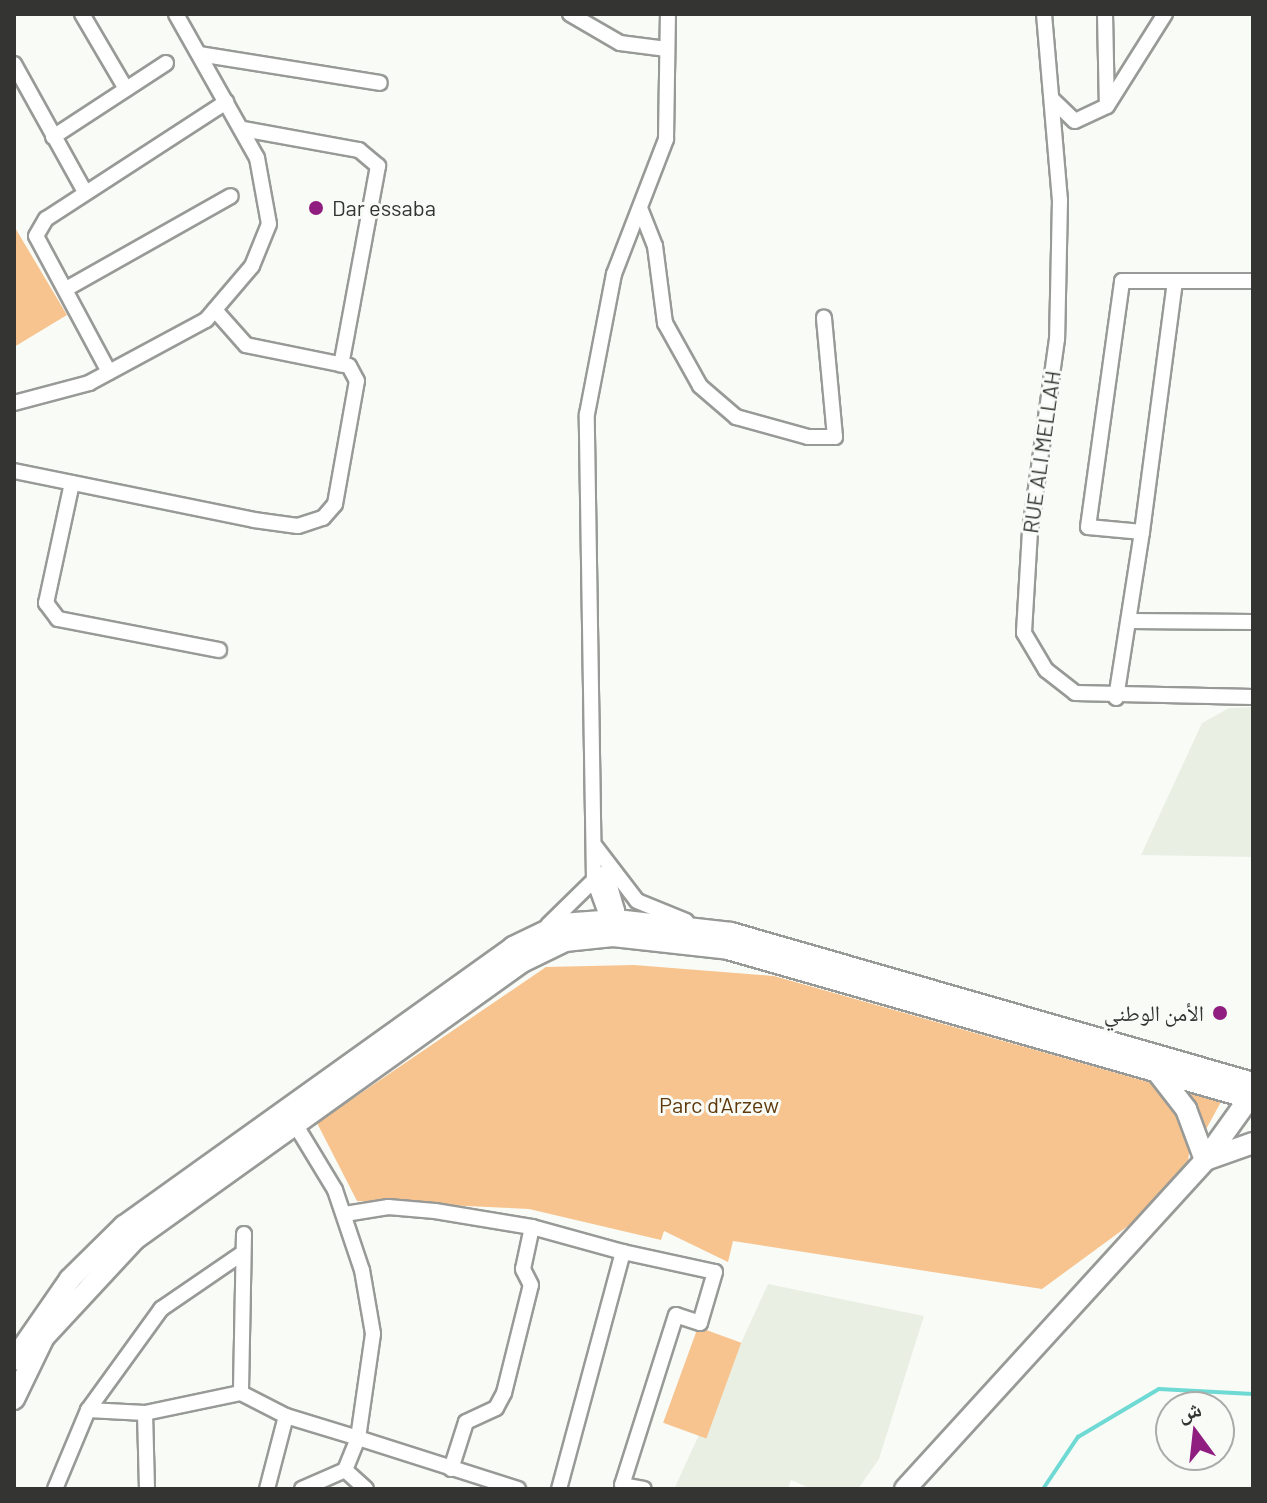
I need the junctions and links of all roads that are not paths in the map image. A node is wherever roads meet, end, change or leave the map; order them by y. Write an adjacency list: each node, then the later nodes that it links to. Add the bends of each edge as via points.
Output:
1 (82, 14): 13 (street)
2 (176, 14): 9 (street)
3 (570, 14): 8 (street, via 620,43)
4 (668, 14): 8 (street)
5 (1044, 14): 14 (street, RUE ALI MELLAH)
6 (1105, 14): 16 (street)
7 (1165, 14): 16 (street)
8 (667, 49): 21 (street, via 666,139)
9 (199, 54): 12 (street); 15 (street)
10 (166, 63): 13 (street)
11 (14, 64): 18 (street)
12 (380, 83)
13 (126, 89): 18 (street)
14 (1053, 100): 16 (street, via 1075,121); 37 (street, RUE ALI MELLAH, via 1057,339 1030,531 1024,633 1046,670 1075,693)
15 (226, 102): 17 (street); 19 (street)
16 (1107, 106)
17 (243, 129): 25 (street, via 257,158 269,224 252,266); 27 (street, via 359,150 378,166)
18 (53, 137): 19 (street)
19 (85, 192): 24 (street, via 46,219 36,236)
20 (231, 196): 24 (street)
21 (640, 208): 26 (street, via 655,246 665,323 700,386 736,417 808,437 835,437); 38 (street, via 614,274 587,414)
22 (1253, 281): 23 (street)
23 (1175, 282): 32 (street); 32 (street, via 1122,281 1088,527)
24 (66, 289): 28 (street)
25 (215, 310): 27 (street, via 246,345); 28 (street)
26 (824, 318)
27 (341, 365): 31 (street, via 357,381 335,504 323,518 298,526)
28 (109, 372): 29 (street)
29 (16, 409)
30 (14, 471): 31 (street)
31 (72, 483): 35 (street, via 46,603 58,619)
32 (1142, 532): 33 (street)
33 (1130, 621): 34 (street); 37 (street)
34 (1253, 622)
35 (219, 650)
36 (1253, 697): 37 (street, RUE ALI MELLAH)
37 (1116, 698)
38 (594, 845): 39 (street); 40 (street, via 617,910); 41 (street, via 637,901)
39 (594, 880): 40 (street); 42 (street)
40 (612, 928): 41 (main road); 42 (main road, via 561,924); 43 (main road, via 828,973); 45 (main road, via 565,941 522,962)
41 (731, 933): 44 (main road)
42 (534, 936): 45 (main road)
43 (1153, 1068): 44 (main road); 47 (main road, via 1186,1109)
44 (1253, 1094): 47 (main road)
45 (290, 1115): 48 (street); 53 (main road, via 124,1226 70,1279); 55 (main road, via 135,1239 82,1291 44,1337)
46 (1253, 1143): 47 (main road)
47 (1205, 1160): 70 (main road)
48 (345, 1214): 49 (street, via 388,1207); 59 (street, via 373,1334)
49 (532, 1227): 51 (street); 60 (street, via 523,1269 531,1285 504,1393 496,1408 466,1422)
50 (244, 1234): 52 (street)
51 (623, 1252): 68 (street); 69 (street, via 715,1272 700,1323 676,1315 622,1485)
52 (240, 1255): 54 (street); 56 (street, via 161,1309)
53 (14, 1360)
54 (241, 1393): 57 (street); 58 (street)
55 (14, 1399)
56 (88, 1410): 57 (street); 62 (street)
57 (145, 1413): 63 (street)
58 (286, 1416): 59 (street); 64 (street)
59 (358, 1438): 60 (street); 61 (street)
60 (451, 1469): 67 (street)
61 (345, 1470): 65 (street); 66 (street)
62 (55, 1489)
63 (147, 1489)
64 (267, 1489)
65 (302, 1489)
66 (366, 1489)
67 (518, 1489)
68 (559, 1489)
69 (644, 1489)
70 (905, 1489)

